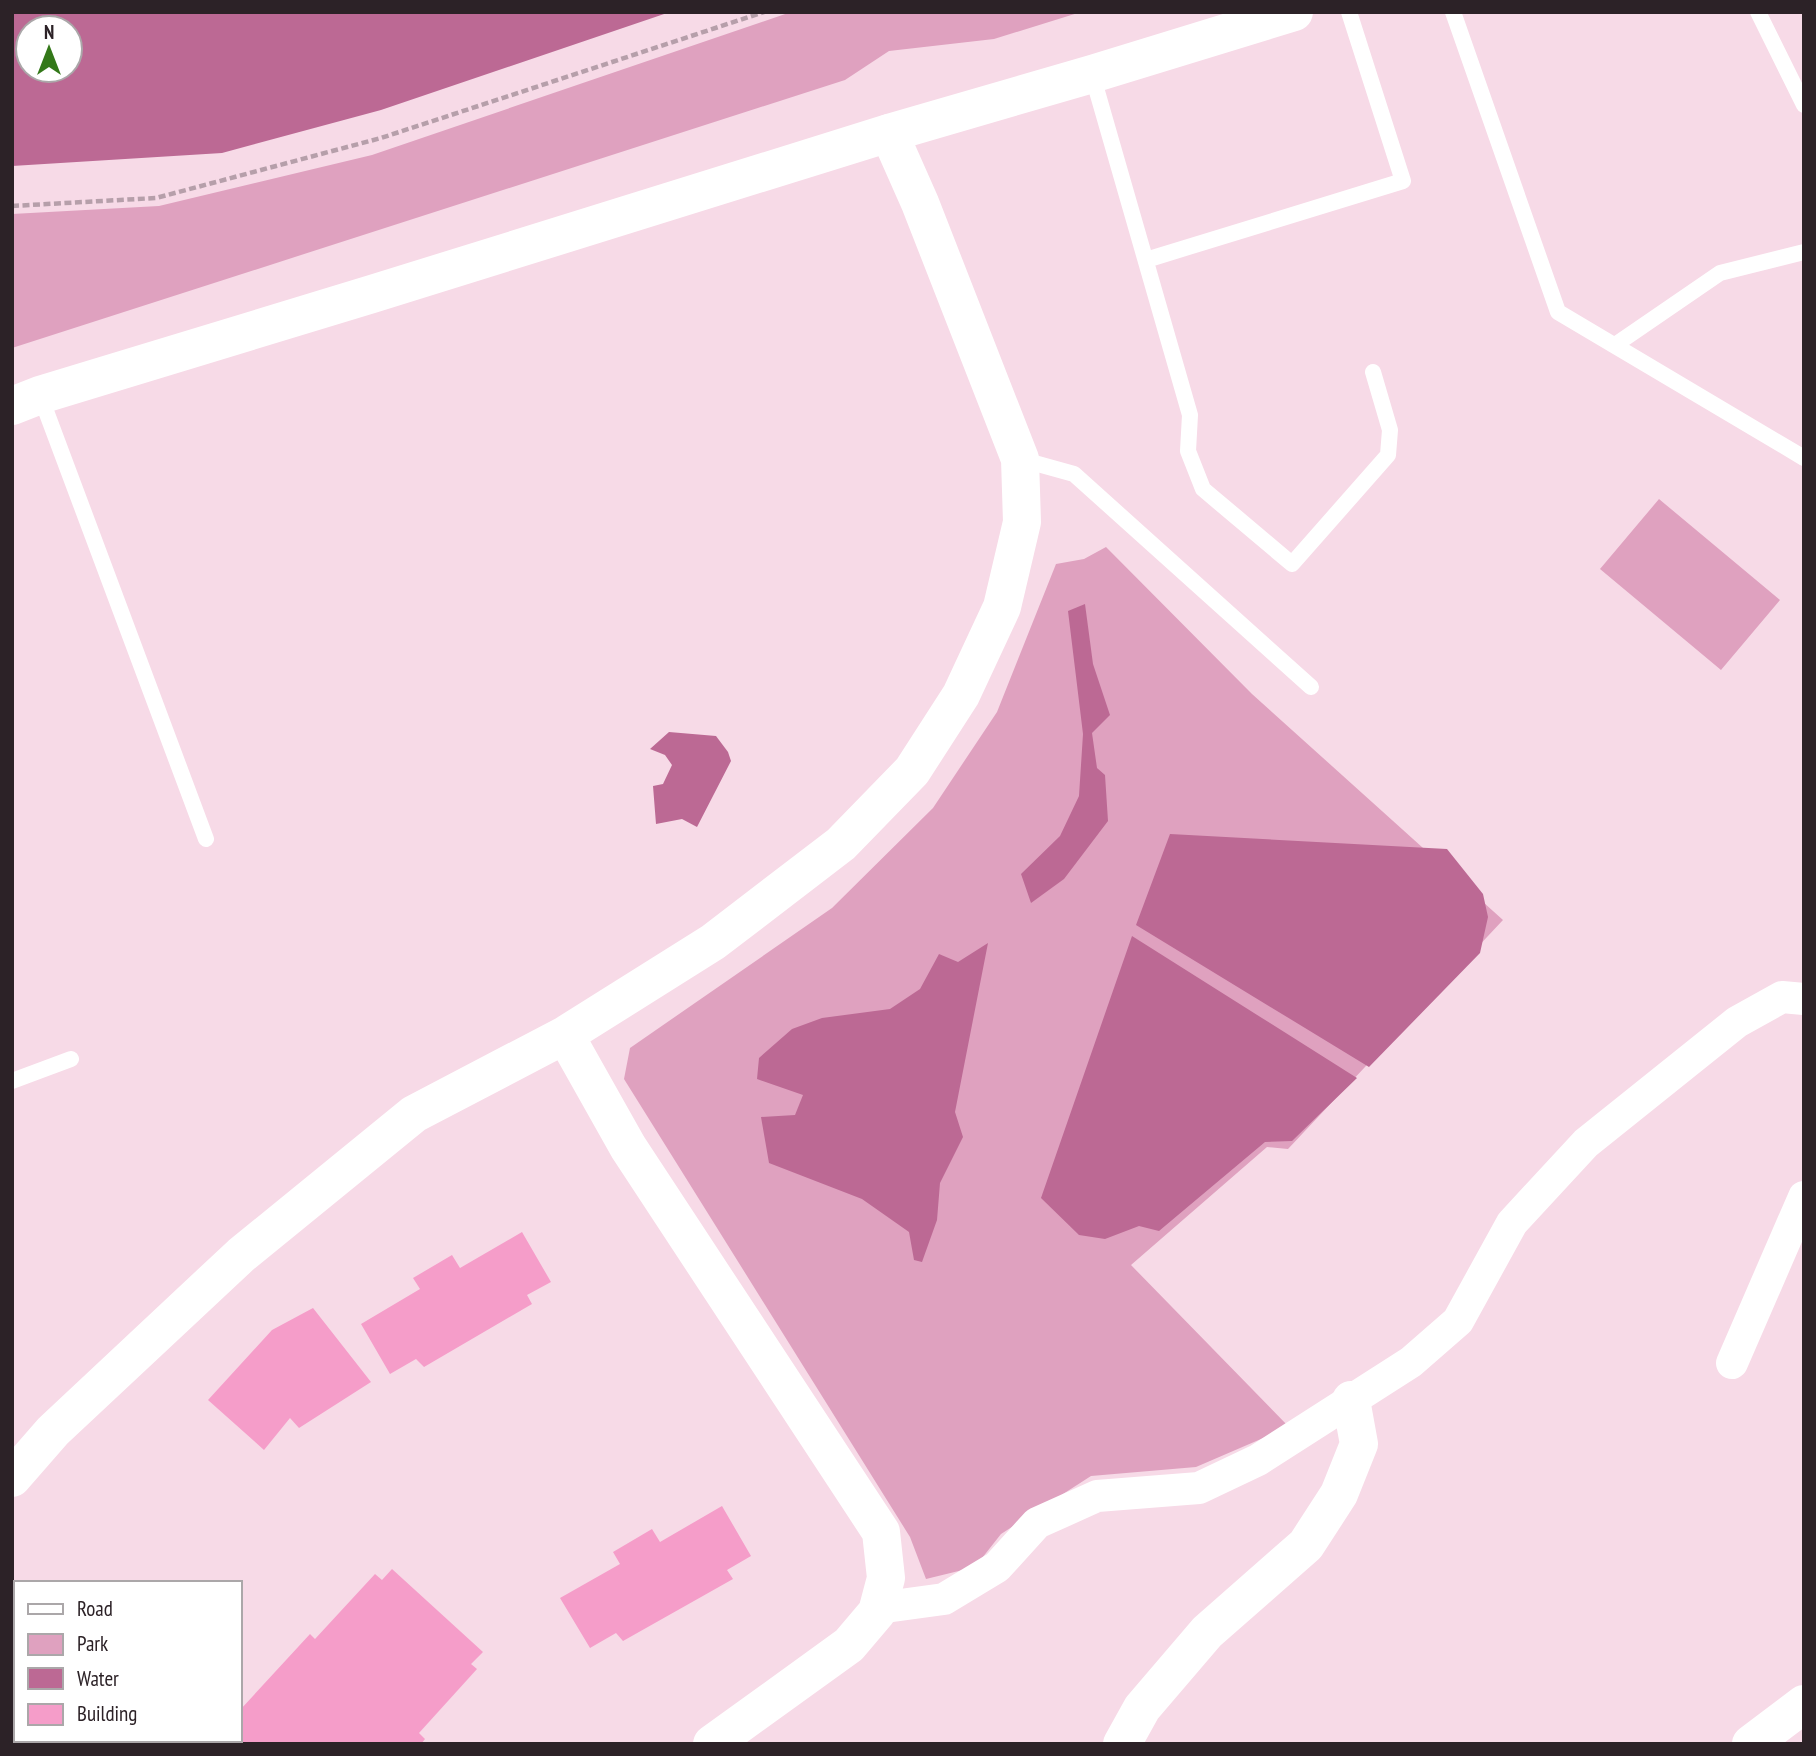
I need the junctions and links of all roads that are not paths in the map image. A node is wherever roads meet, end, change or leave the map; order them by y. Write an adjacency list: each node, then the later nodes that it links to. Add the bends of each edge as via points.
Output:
1 (1294, 12): 5 (street)
2 (1349, 12): 9 (lane, via 1403,181)
3 (1453, 12): 10 (lane, via 1558,312)
4 (1758, 12): 6 (lane)
5 (1092, 74): 7 (street); 9 (lane)
6 (1804, 105)
7 (889, 132): 12 (street); 14 (street)
8 (1804, 252): 10 (lane, via 1720,273)
9 (1146, 260): 11 (lane, via 1190,415 1188,451 1203,489 1292,565 1388,456 1390,430)
10 (1615, 345): 13 (lane)
11 (1373, 372)
12 (26, 401): 16 (lane)
13 (1804, 458)
14 (1020, 459): 15 (lane, via 1074,474); 18 (street, via 1022,522 1002,607 961,695 912,771 841,844 724,934)
15 (1311, 687)
16 (206, 838)
17 (1804, 999): 23 (street, via 1782,997 1737,1022 1586,1143 1512,1223 1458,1321 1411,1362)
18 (565, 1035): 24 (street, via 414,1114 241,1255 53,1431); 25 (street, via 628,1147 881,1532 886,1577)
19 (71, 1059): 20 (lane)
20 (12, 1082)
21 (1804, 1197): 22 (street)
22 (1732, 1363)
23 (1351, 1400): 25 (street, via 1258,1460 1199,1488 1097,1496 1037,1523 997,1567 944,1599); 28 (street, via 1359,1444 1339,1494 1306,1545 1206,1632 1142,1708)
24 (12, 1478)
25 (878, 1608): 27 (street, via 849,1645)
26 (1804, 1704): 29 (street)
27 (712, 1744)
28 (1122, 1744)
29 (1751, 1744)

